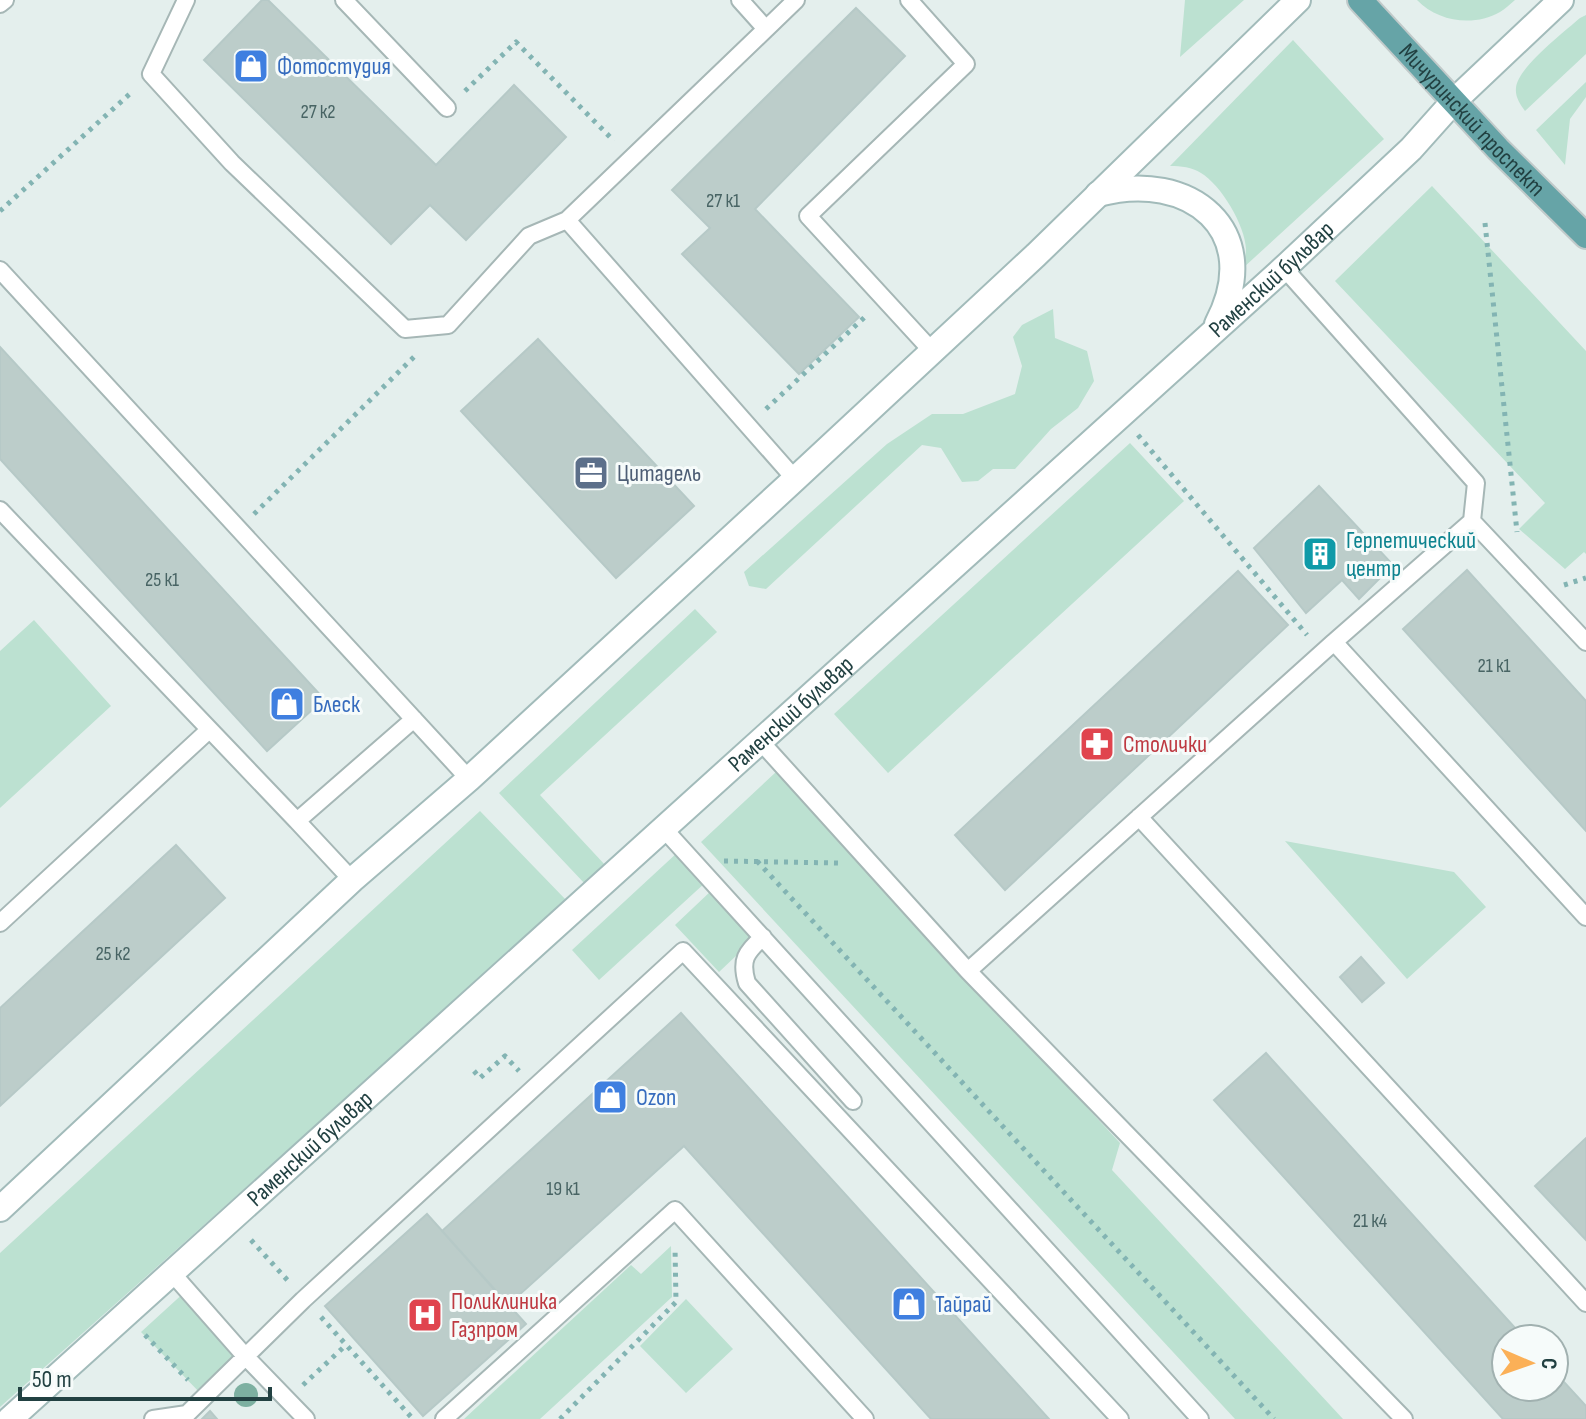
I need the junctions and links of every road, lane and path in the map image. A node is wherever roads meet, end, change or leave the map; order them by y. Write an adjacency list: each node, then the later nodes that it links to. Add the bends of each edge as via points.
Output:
1 (5, 0): 10 (lane)
2 (186, 0): 12 (lane)
3 (344, 0): 14 (lane)
4 (740, 0): 11 (lane)
5 (796, 0): 11 (lane)
6 (909, 0): 23 (lane, via 966,64 808,216)
7 (1298, 0): 16 (street)
8 (1360, 0): 13 (main road, Мичуринский проспект)
9 (1561, 0): 13 (street, Раменский бульвар)
10 (0, 4)
11 (766, 29): 15 (lane)
12 (151, 74): 17 (path); 24 (lane, via 232,163 405,329)
13 (1453, 102): 20 (main road, Мичуринский проспект); 21 (street, Раменский бульвар, via 1411,149)
14 (447, 108): 15 (path, via 516,42)
15 (631, 159): 18 (lane)
16 (1097, 195): 25 (street, via 1146,188 1175,193 1201,205 1218,223 1229,242 1233,270 1226,307); 26 (street)
17 (0, 211)
18 (567, 220): 24 (lane, via 529,236); 27 (lane)
19 (1485, 223): 33 (path)
20 (1586, 236)
21 (1284, 268): 25 (street, Раменский бульвар); 31 (lane, via 1476,483)
22 (0, 270): 32 (lane)
23 (885, 299): 26 (lane); 27 (path)
24 (448, 325): 32 (path)
25 (1214, 330): 38 (street, Раменский бульвар)
26 (932, 351): 29 (street)
27 (747, 425): 29 (lane)
28 (1135, 431): 35 (path)
29 (795, 479): 39 (street)
30 (0, 510): 37 (lane)
31 (1472, 521): 33 (lane); 35 (lane)
32 (239, 528): 36 (lane)
33 (1521, 573): 34 (lane)
34 (1586, 642)
35 (1328, 648): 40 (lane); 47 (lane)
36 (414, 719): 39 (lane); 41 (lane)
37 (209, 730): 41 (lane); 48 (lane)
38 (761, 742): 42 (street, Раменский бульвар); 45 (lane)
39 (469, 779): 46 (street)
40 (1139, 817): 50 (lane); 59 (lane)
41 (297, 821): 46 (lane)
42 (664, 829): 43 (lane); 57 (street, Раменский бульвар)
43 (692, 860): 44 (path); 49 (lane)
44 (757, 861): 45 (path); 72 (path)
45 (871, 863): 50 (lane)
46 (352, 880): 54 (street)
47 (1586, 917)
48 (0, 923)
49 (763, 937): 53 (lane, via 745,957 747,983); 71 (lane)
50 (968, 971): 73 (lane)
51 (505, 1056): 52 (path, via 480,1078)
52 (474, 1071)
53 (853, 1101)
54 (0, 1209)
55 (675, 1210): 67 (lane); 68 (path, via 676,1302); 69 (lane)
56 (247, 1236): 58 (path)
57 (172, 1273): 61 (lane); 63 (street, Раменский бульвар)
58 (304, 1298): 61 (lane); 66 (path); 70 (lane, via 683,951)
59 (1586, 1303)
60 (141, 1332): 62 (path)
61 (245, 1356): 62 (lane); 65 (lane)
62 (204, 1397): 64 (lane, via 187,1414)
63 (10, 1419)
64 (153, 1419)
65 (306, 1419)
66 (413, 1419)
67 (444, 1419)
68 (560, 1419)
69 (865, 1419)
70 (1120, 1419)
71 (1200, 1419)
72 (1274, 1419)
73 (1404, 1419)

